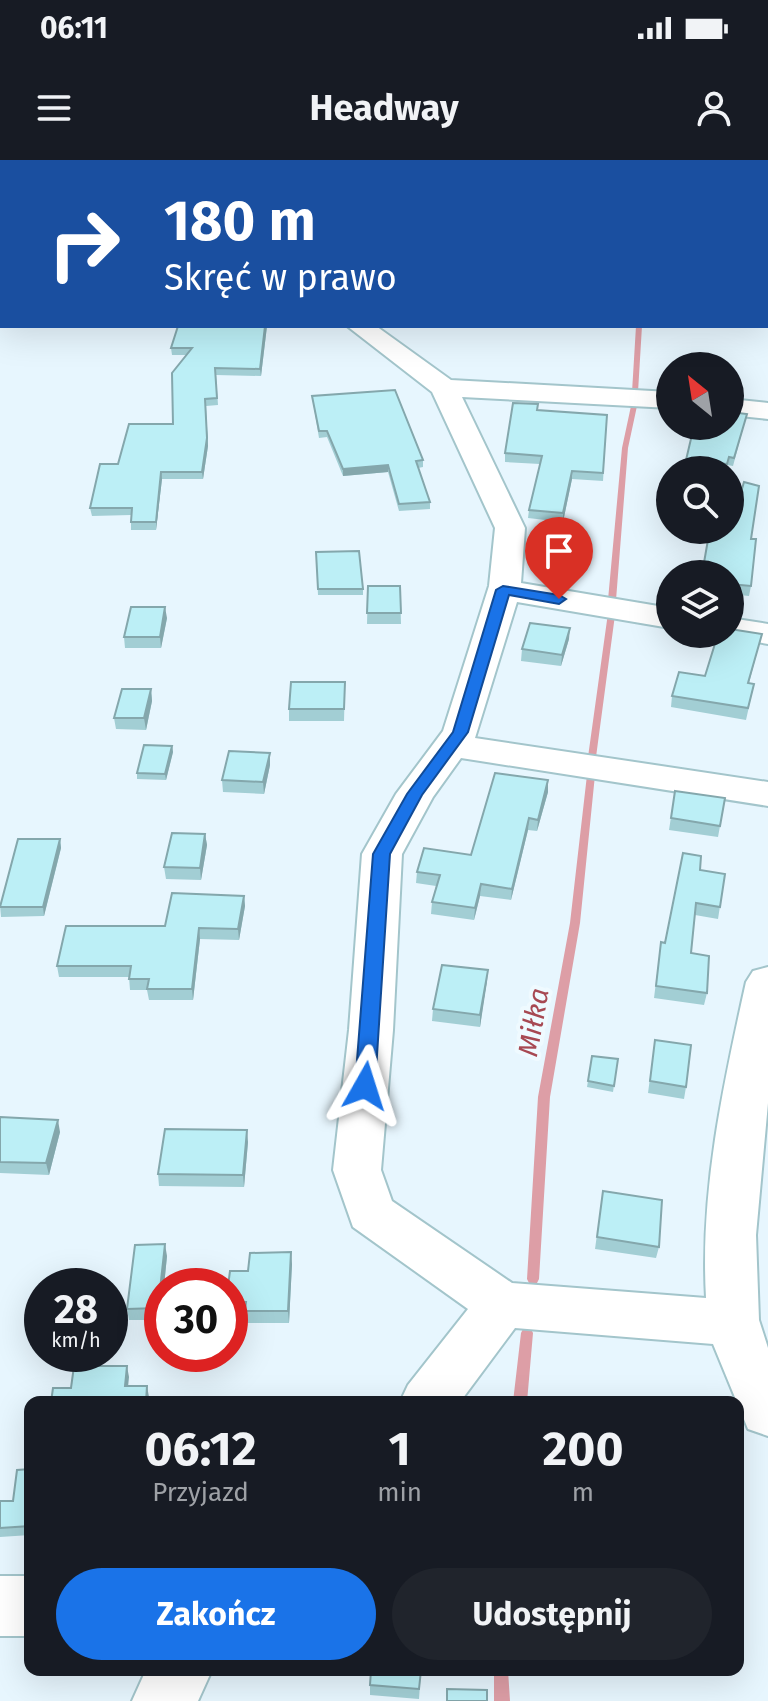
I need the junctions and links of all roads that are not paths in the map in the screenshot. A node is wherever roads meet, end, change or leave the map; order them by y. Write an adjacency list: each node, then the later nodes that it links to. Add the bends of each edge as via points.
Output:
1 (363, 328): 2 (street)
2 (444, 388): 3 (street); 6 (street, via 510,528)
3 (656, 399)
4 (744, 408): 5 (street)
5 (768, 411)
6 (503, 590): 7 (street); 10 (street, via 461,732)
7 (656, 616)
8 (744, 630): 9 (street)
9 (768, 634)
10 (451, 745): 11 (street); 13 (street, via 415,794 382,854 357,1170 371,1213)
11 (768, 794)
12 (768, 982): 14 (street, via 748,1077 731,1214)
13 (502, 1305): 14 (street); 15 (street)
14 (733, 1323): 16 (street)
15 (433, 1396)
16 (768, 1411)
17 (0, 1606): 18 (street)
18 (24, 1606)
19 (178, 1676): 20 (street)
20 (164, 1701)

